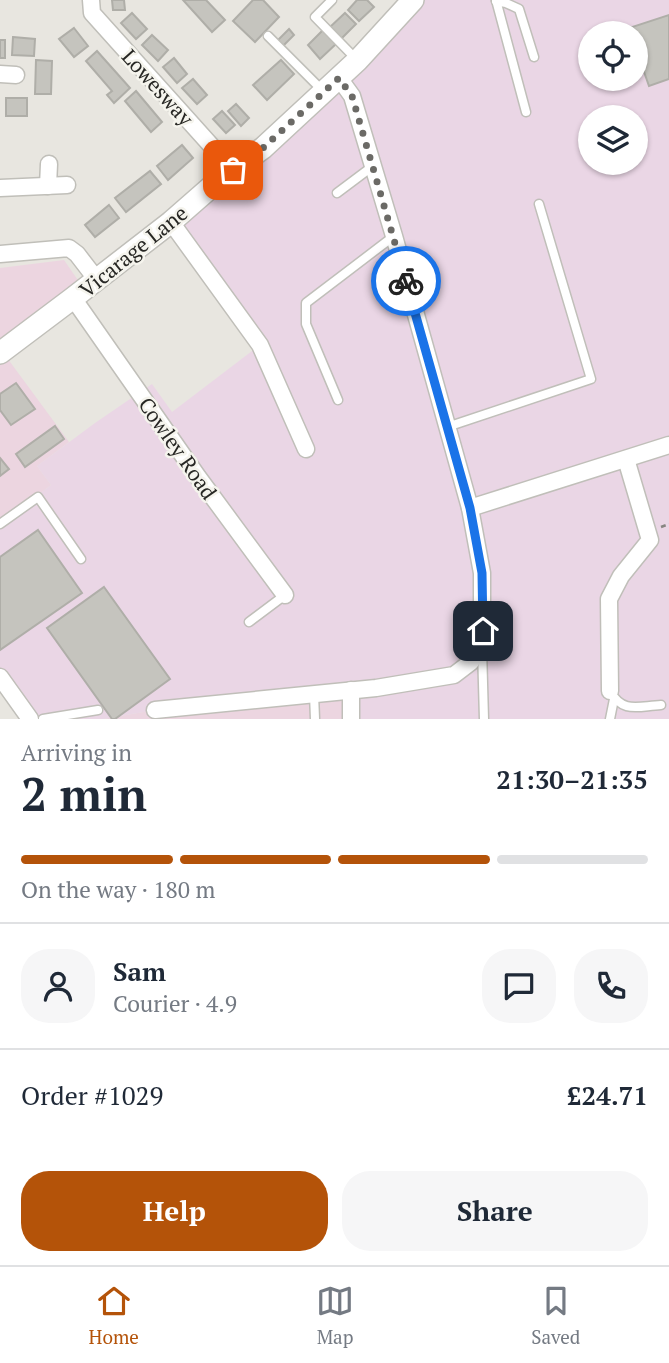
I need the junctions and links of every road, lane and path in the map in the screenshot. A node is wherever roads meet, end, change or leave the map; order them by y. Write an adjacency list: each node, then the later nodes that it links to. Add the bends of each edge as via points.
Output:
1 (91, 0): 12 (street, Lowesway, via 92,13)
2 (332, 0): 7 (lane, via 315,17)
3 (413, 0): 7 (street, Vicarage Lane)
4 (496, 0): 6 (lane, via 519,9); 9 (lane)
5 (268, 36): 8 (lane)
6 (534, 57)
7 (358, 60): 8 (street, Vicarage Lane)
8 (332, 85): 11 (street, via 352,96); 12 (street, Vicarage Lane)
9 (526, 111)
10 (49, 164): 14 (street)
11 (373, 166): 16 (lane); 19 (street)
12 (233, 170): 18 (street, Vicarage Lane)
13 (68, 185): 14 (street)
14 (48, 186): 15 (street)
15 (0, 188)
16 (337, 193)
17 (538, 204): 25 (lane, via 590,379)
18 (171, 222): 21 (street, Vicarage Lane); 27 (street, via 260,345)
19 (394, 236): 24 (lane, via 306,303 306,324); 25 (street)
20 (0, 254): 21 (street, via 69,248)
21 (97, 280): 22 (street, Vicarage Lane)
22 (73, 298): 23 (street, Vicarage Lane); 32 (street, Cowley Road)
23 (0, 352)
24 (338, 400)
25 (447, 426): 29 (street)
26 (669, 445): 28 (street)
27 (306, 449)
28 (626, 459): 29 (street); 38 (street, via 650,540 609,599)
29 (470, 508): 34 (street, via 482,573)
30 (0, 524): 31 (lane, via 38,498)
31 (81, 559)
32 (285, 595): 33 (lane)
33 (249, 622)
34 (482, 642): 36 (street, via 471,662 454,675); 46 (lane)
35 (0, 677): 42 (street)
36 (351, 690): 37 (street); 45 (street)
37 (314, 694): 41 (street); 44 (lane)
38 (612, 695): 39 (lane, via 628,707); 47 (lane)
39 (661, 705)
40 (98, 710): 43 (lane)
41 (155, 710)
42 (30, 719)
43 (43, 719)
44 (315, 719)
45 (351, 719)
46 (484, 719)
47 (610, 719)

